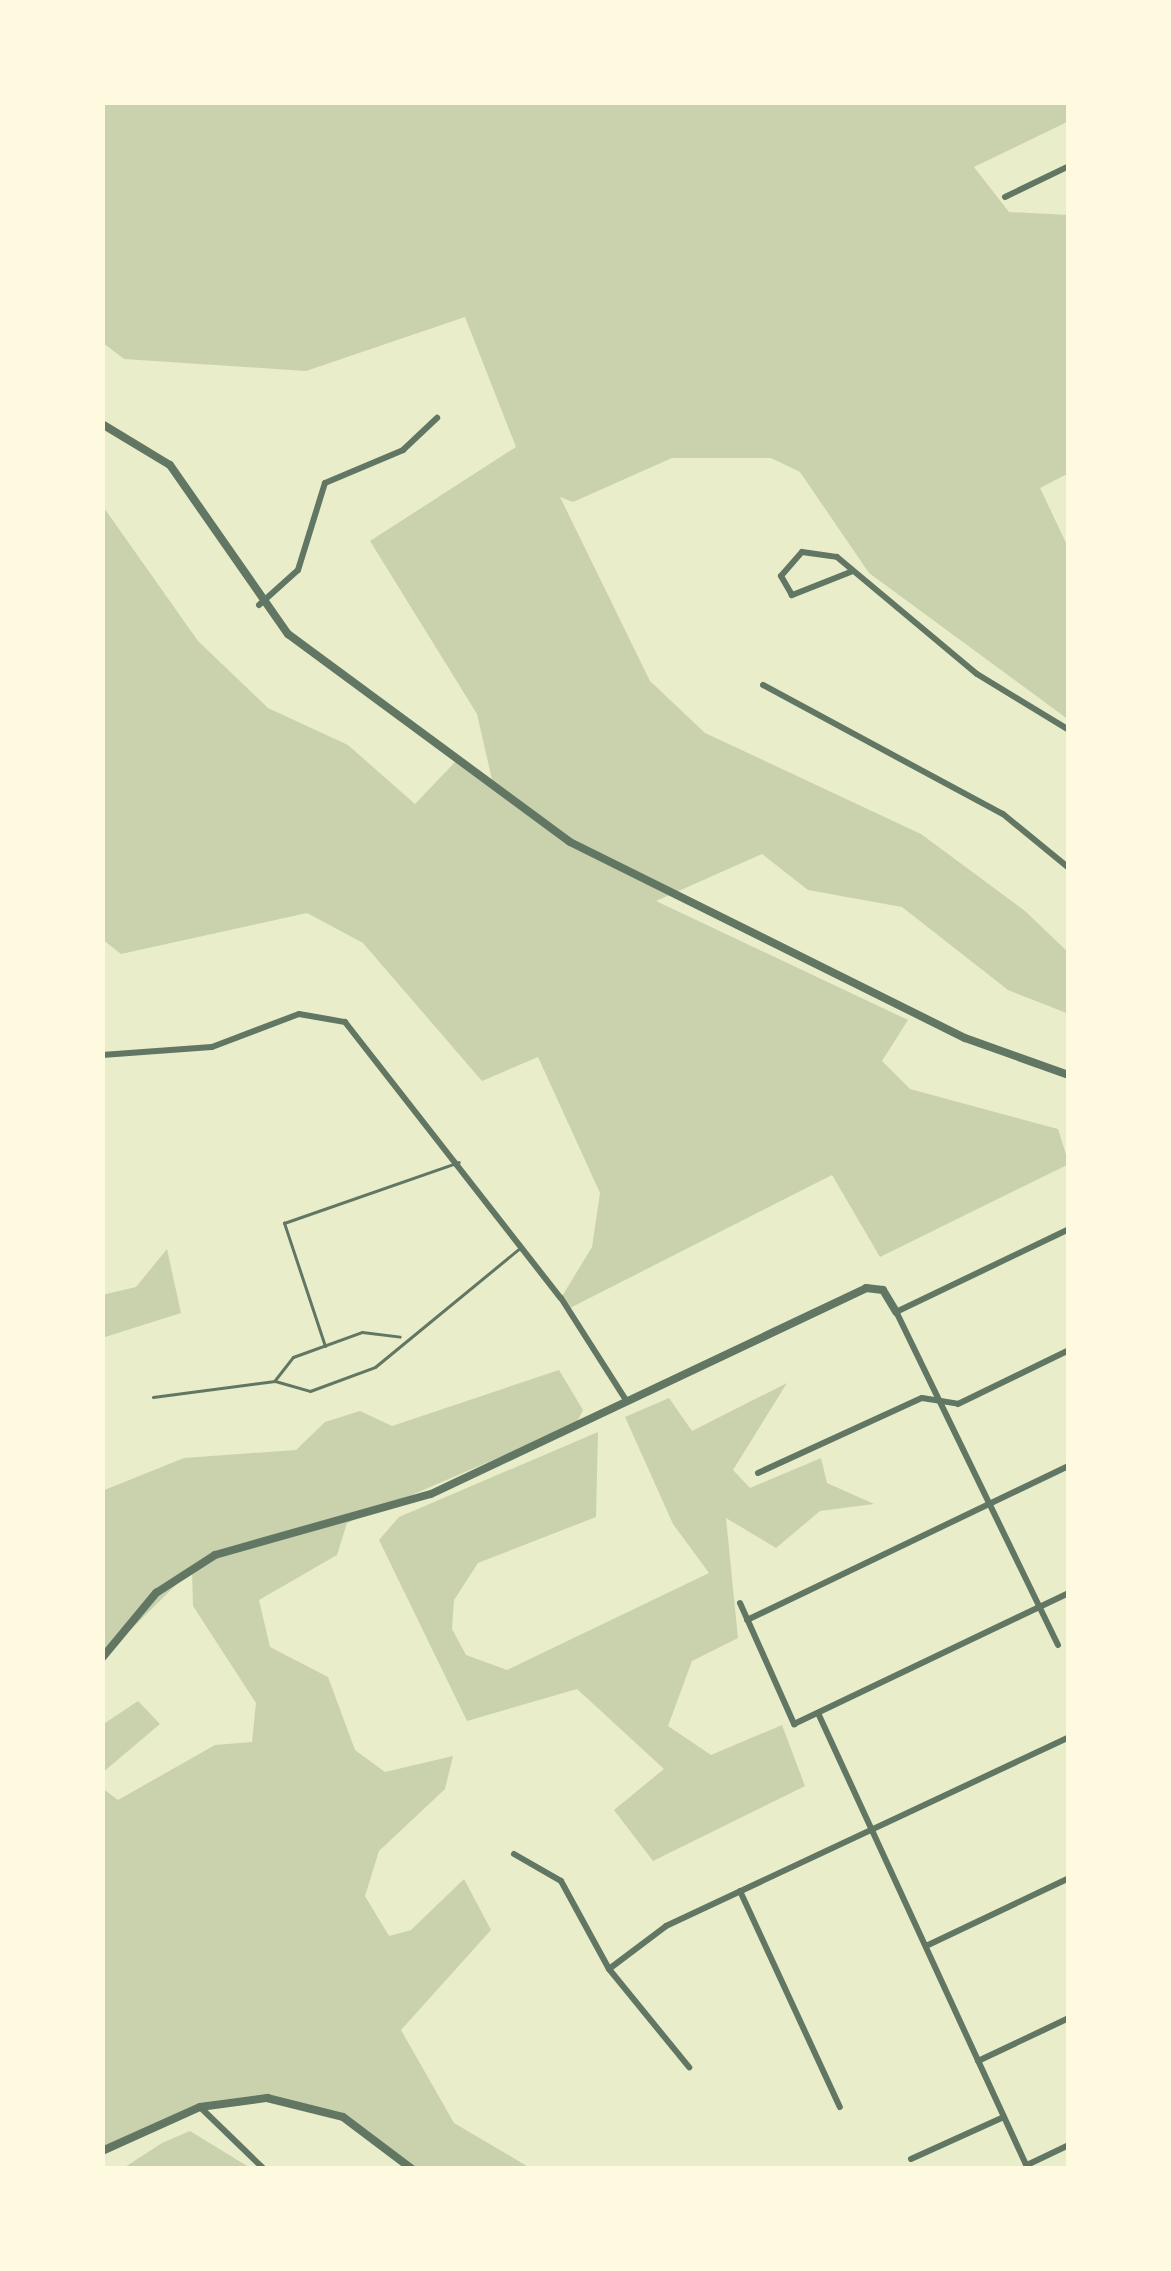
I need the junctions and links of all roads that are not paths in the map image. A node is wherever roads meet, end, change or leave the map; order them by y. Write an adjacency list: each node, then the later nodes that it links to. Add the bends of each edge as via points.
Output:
1 (1069, 166): 2 (street)
2 (1004, 197)
3 (436, 418): 6 (street, via 403,450 325,483 298,570)
4 (102, 424): 6 (street, via 170,465)
5 (853, 571): 5 (street, via 802,552 781,576 792,595); 8 (street, via 977,674)
6 (259, 604): 11 (street, via 309,653 598,860 965,1038)
7 (763, 685): 9 (street, via 1003,814)
8 (1069, 730)
9 (1069, 868)
10 (102, 1055): 12 (street, via 190,1051 286,1016 334,1017 375,1050)
11 (1069, 1075)
12 (459, 1162): 14 (street); 17 (lane, via 284,1223)
13 (1069, 1229): 15 (street)
14 (522, 1247): 16 (lane); 22 (street)
15 (896, 1312): 21 (street); 22 (street, via 883,1290 866,1288)
16 (401, 1337): 17 (lane, via 362,1332); 19 (lane, via 375,1367 310,1391)
17 (325, 1346): 19 (lane, via 293,1357)
18 (1069, 1350): 21 (street, via 958,1404)
19 (275, 1381): 20 (lane)
20 (153, 1397)
21 (937, 1399): 24 (street); 25 (street)
22 (626, 1400): 31 (street, via 415,1500 215,1555 156,1593)
23 (1069, 1466): 25 (street)
24 (758, 1473)
25 (988, 1506): 28 (street); 29 (street)
26 (1069, 1594): 28 (street)
27 (740, 1604): 29 (street)
28 (1038, 1609): 30 (street); 32 (street)
29 (747, 1620): 32 (street, via 794,1724)
30 (1058, 1645)
31 (102, 1658)
32 (818, 1713): 34 (street)
33 (1069, 1737): 34 (street)
34 (871, 1832): 37 (street); 38 (street)
35 (514, 1854): 39 (street, via 570,1892)
36 (1069, 1877): 38 (street)
37 (740, 1891): 39 (street); 44 (street)
38 (925, 1947): 41 (street)
39 (609, 1969): 42 (street)
40 (1069, 2018): 41 (street)
41 (978, 2061): 45 (street)
42 (689, 2067)
43 (200, 2107): 47 (street); 50 (street); 51 (street, via 267,2098 321,2110)
44 (840, 2107)
45 (1002, 2118): 48 (street); 49 (street)
46 (1069, 2145): 49 (street)
47 (102, 2151)
48 (911, 2159)
49 (1028, 2167)
50 (264, 2169)
51 (412, 2169)

